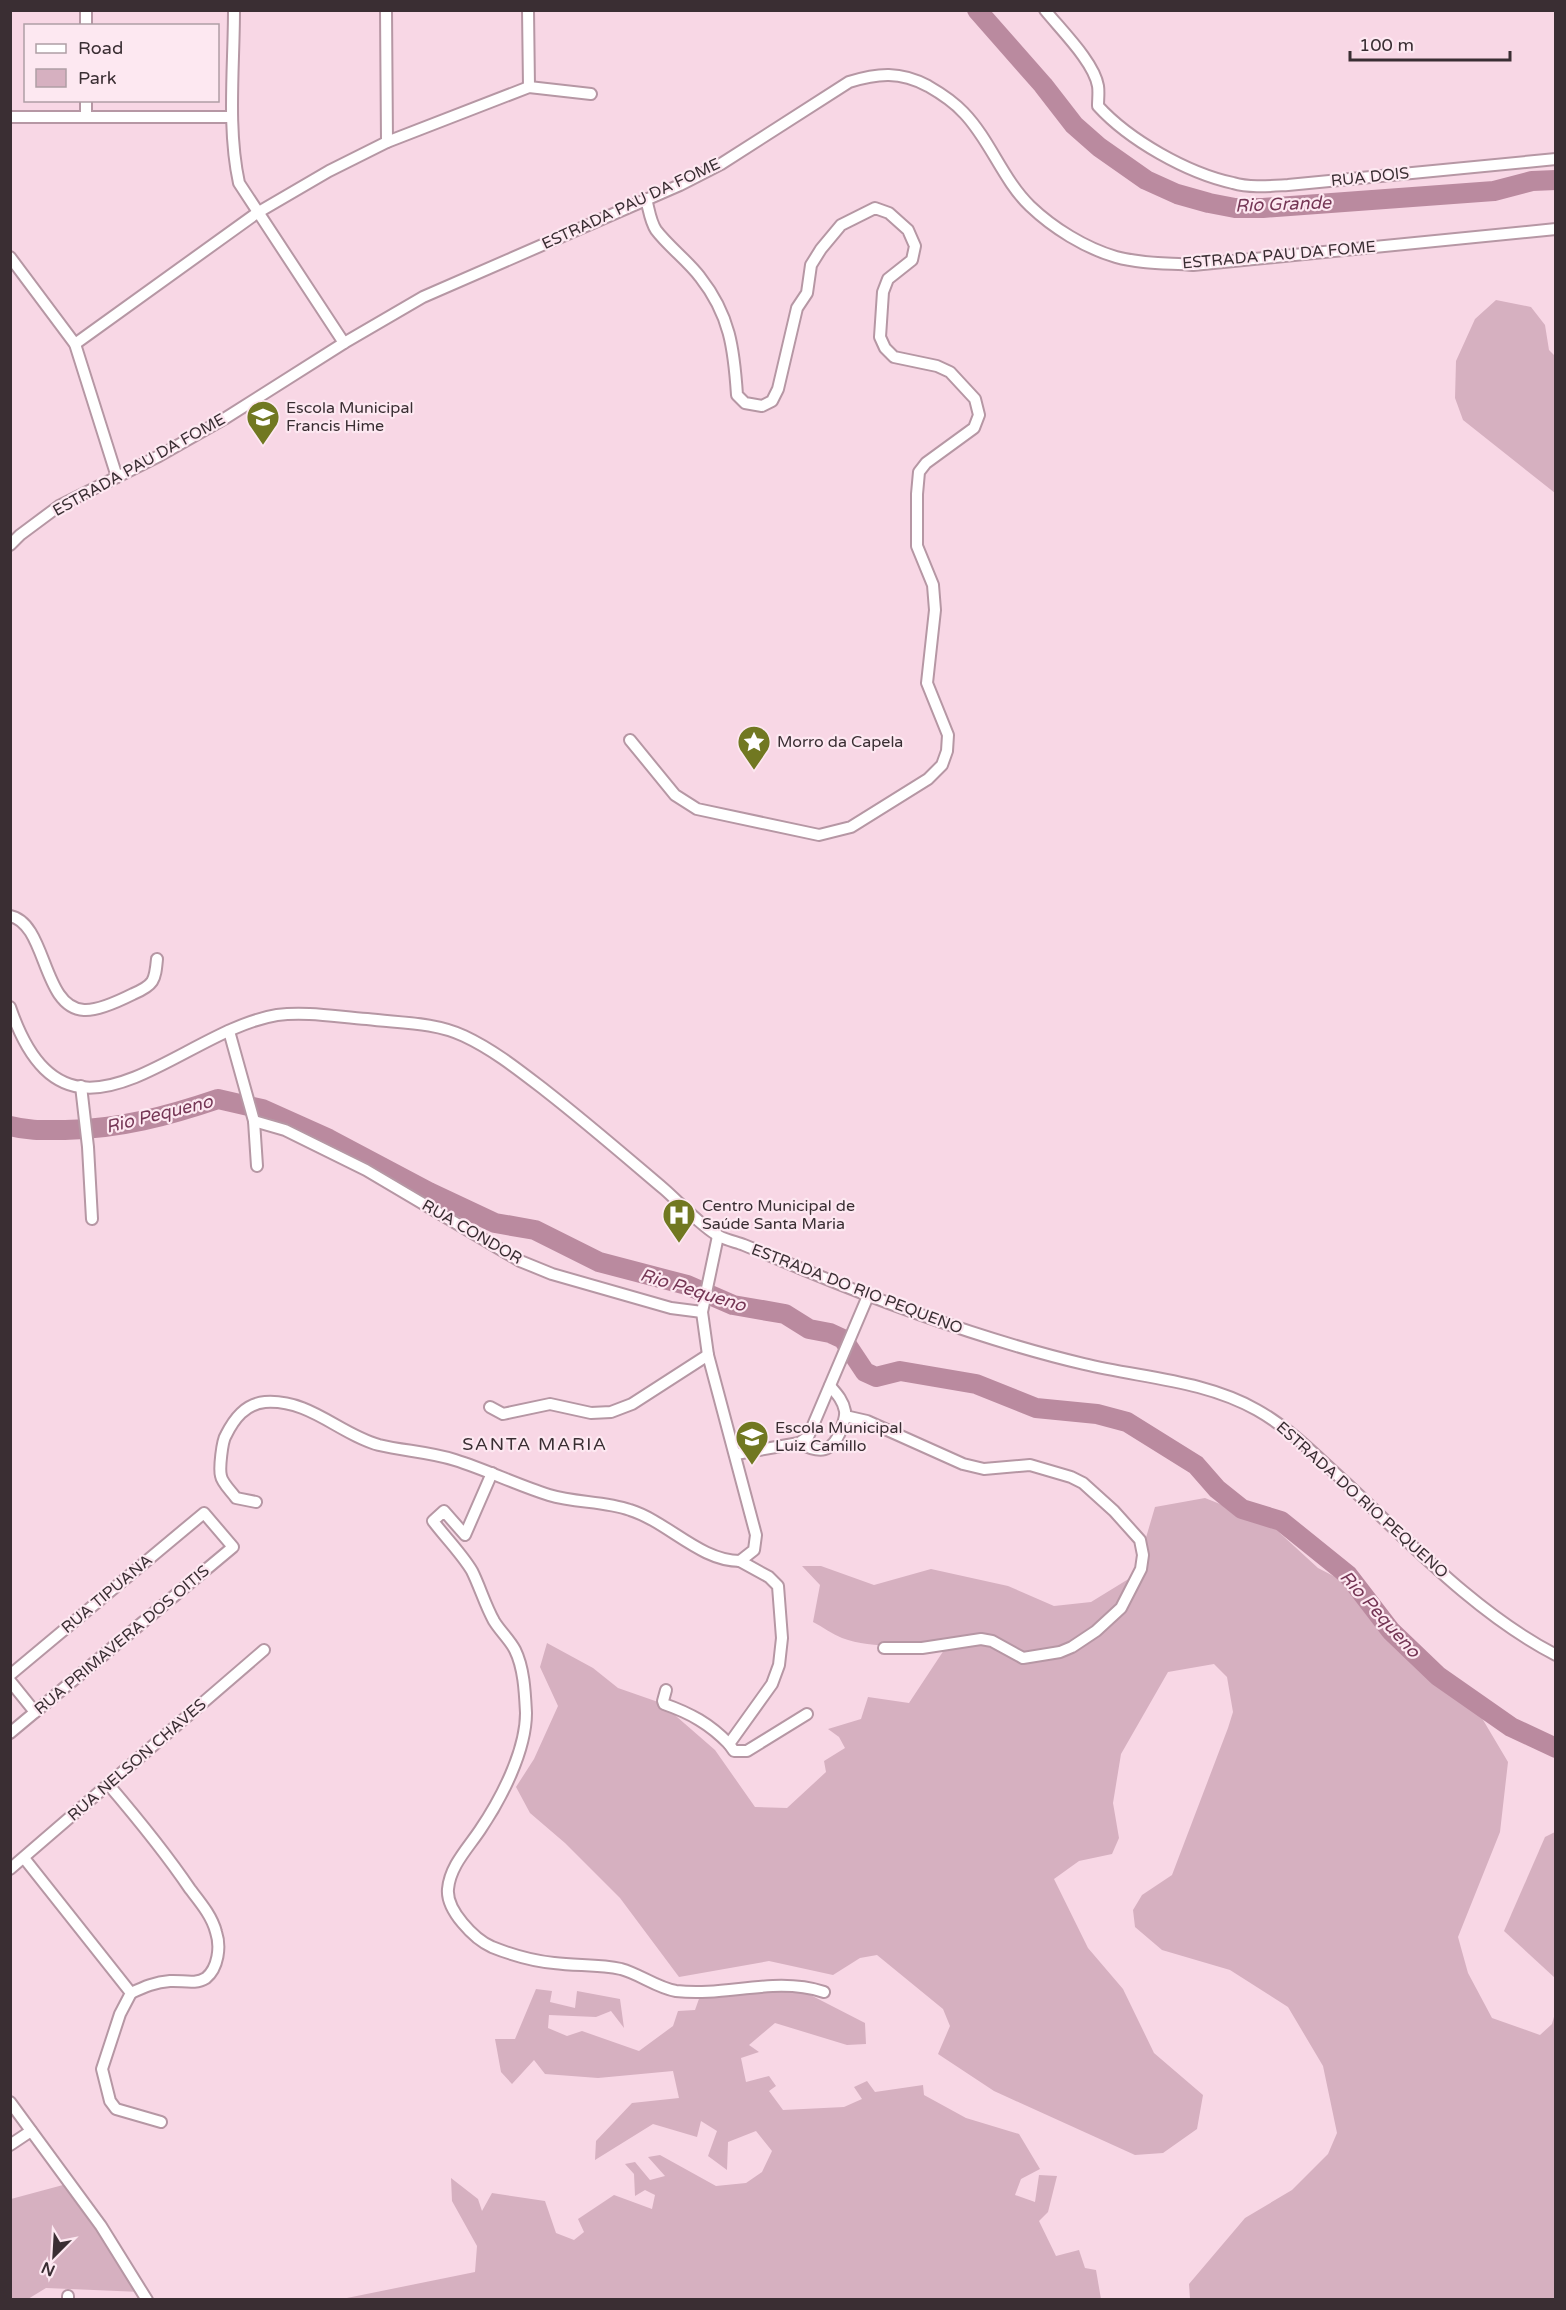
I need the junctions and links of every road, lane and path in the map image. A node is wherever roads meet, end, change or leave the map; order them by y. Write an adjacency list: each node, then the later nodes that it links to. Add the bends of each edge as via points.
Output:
1 (234, 10): 10 (street)
2 (386, 10): 11 (street)
3 (528, 10): 5 (street)
4 (1046, 10): 12 (street, RUA DOIS, via 1095,77 1098,106 1116,124 1155,150 1233,184 1288,185)
5 (528, 87): 6 (street); 11 (street)
6 (591, 94)
7 (86, 102): 8 (street)
8 (86, 116): 9 (street); 10 (street)
9 (10, 117)
10 (232, 117): 14 (street, via 239,183)
11 (387, 142): 14 (street)
12 (1556, 159)
13 (646, 199): 15 (street, ESTRADA PAU DA FOME, via 721,164 849,82 871,75 894,75 918,81 947,97 966,114 1030,206 1087,245 1116,257 1193,265); 17 (street, ESTRADA PAU DA FOME, via 423,297); 21 (street, via 657,231 710,290 727,326 734,351 737,395 745,403 762,406 772,401 778,389 797,308 807,293 811,265 821,249 841,225 861,214 875,208 889,213 908,231 915,246 912,260 888,279 883,292 880,337 894,357 950,372 975,399 979,415 974,428 919,472 918,546 933,585 935,610 927,683 948,735 942,765 928,779 851,827 819,834 697,809 675,795)
14 (257, 213): 17 (street); 18 (street)
15 (1556, 229)
16 (10, 257): 18 (street)
17 (344, 343): 19 (street, ESTRADA PAU DA FOME, via 224,419)
18 (75, 344): 19 (street)
19 (117, 477): 20 (street, ESTRADA PAU DA FOME, via 59,506)
20 (10, 545)
21 (630, 740)
22 (10, 916): 23 (street, via 26,924 59,994 71,1006 85,1010 147,988 155,978)
23 (157, 959)
24 (10, 1007): 26 (street, ESTRADA DO RIO PEQUENO, via 30,1052 60,1081)
25 (229, 1031): 26 (street, ESTRADA DO RIO PEQUENO, via 137,1078 106,1086); 27 (street); 30 (street, ESTRADA DO RIO PEQUENO, via 279,1015 316,1015 446,1029 465,1036 500,1057 577,1115)
26 (81, 1086): 29 (street)
27 (254, 1119): 28 (street); 32 (street, RUA CONDOR, via 366,1170 520,1261 671,1308)
28 (257, 1166)
29 (92, 1219)
30 (718, 1236): 31 (street, ESTRADA DO RIO PEQUENO); 32 (street)
31 (868, 1296): 34 (street); 45 (street, ESTRADA DO RIO PEQUENO, via 1018,1348 1203,1388 1258,1411 1292,1433 1473,1599)
32 (703, 1308): 33 (street)
33 (708, 1355): 35 (street, via 632,1404 611,1412 591,1413 550,1404 503,1414); 38 (street)
34 (830, 1386): 36 (street, via 840,1398); 37 (street, via 810,1434)
35 (490, 1407)
36 (845, 1416): 37 (street, via 830,1448 814,1449); 43 (street, via 867,1421 973,1467 1030,1465 1071,1477 1114,1511 1140,1540 1143,1554 1141,1569 1122,1608 1060,1652 1023,1658 981,1639 922,1648)
37 (799, 1443): 38 (street)
38 (736, 1454): 42 (street, via 757,1542 754,1550)
39 (492, 1473): 40 (street, via 417,1450 371,1442 297,1405 267,1402 253,1404 234,1419 224,1439 221,1476 236,1498); 42 (street, via 550,1496 630,1510 679,1534 708,1554); 56 (street, via 465,1535 444,1511 433,1521 471,1569 494,1620 515,1650 526,1714 509,1778 450,1880 451,1908 489,1946 524,1957 621,1969 676,1991 801,1985)
40 (256, 1502)
41 (204, 1513): 46 (street, RUA TIPUANA); 49 (street, RUA PRIMAVERA DOS OITIS, via 233,1547)
42 (740, 1561): 52 (street, via 778,1586 782,1638 772,1684)
43 (884, 1648)
44 (264, 1650): 53 (street, RUA NELSON CHAVES)
45 (1556, 1655)
46 (10, 1675)
47 (10, 1681): 49 (street)
48 (666, 1690): 52 (street, via 664,1704 690,1713)
49 (35, 1712): 51 (street, RUA PRIMAVERA DOS OITIS)
50 (807, 1714): 52 (street, via 747,1751 734,1751)
51 (10, 1733)
52 (729, 1744)
53 (108, 1784): 54 (street, RUA NELSON CHAVES); 57 (street, via 167,1856 211,1918 217,1933 217,1961 203,1980 149,1984)
54 (24, 1858): 55 (street, RUA NELSON CHAVES); 57 (street)
55 (10, 1869)
56 (824, 1992)
57 (131, 1993): 59 (street, via 102,2069 110,2101 116,2109)
58 (10, 2102): 60 (street)
59 (161, 2122)
60 (31, 2131): 61 (street); 62 (street, via 101,2226)
61 (10, 2145)
62 (147, 2300)

